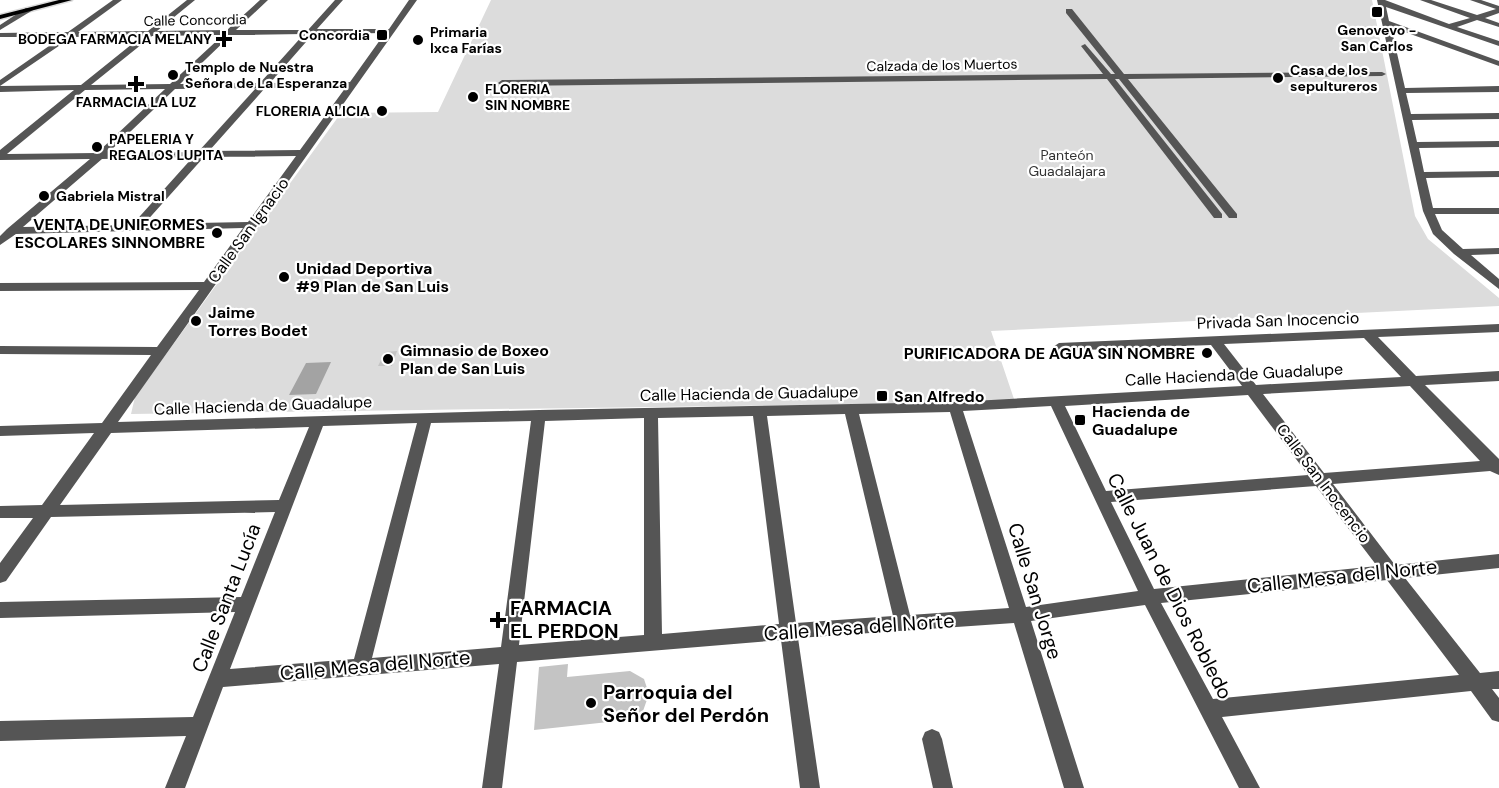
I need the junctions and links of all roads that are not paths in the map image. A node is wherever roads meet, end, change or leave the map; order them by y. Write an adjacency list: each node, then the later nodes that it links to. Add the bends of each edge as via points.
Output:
1 (68, 0): 10 (main road)
2 (118, 0): 23 (street)
3 (191, 0): 24 (street)
4 (264, 0): 22 (street)
5 (339, 0): 21 (street)
6 (413, 0): 20 (street, Calle San Ignacio)
7 (1424, 0): 15 (street)
8 (1474, 0): 11 (street)
9 (1382, 2): 16 (street); 18 (street)
10 (29, 10): 14 (main road); 19 (street)
11 (1499, 10): 15 (street)
12 (1058, 11): 31 (street)
13 (1069, 11): 32 (street)
14 (0, 17)
15 (1477, 18): 17 (street); 18 (street)
16 (1388, 23): 26 (street); 27 (street)
17 (1499, 25)
18 (1448, 26): 26 (street); 28 (street)
19 (0, 28)
20 (391, 31): 21 (street, Calle Concordia); 35 (street, Calle San Ignacio)
21 (309, 32): 22 (street, Calle Concordia); 36 (street)
22 (229, 33): 24 (street, Calle Concordia); 37 (street)
23 (70, 34): 24 (street, Calle Concordia); 25 (street, Calle Concordia); 34 (street)
24 (149, 34): 38 (street)
25 (0, 35)
26 (1419, 35): 27 (street); 29 (street)
27 (1391, 43): 41 (street)
28 (1499, 44)
29 (1499, 64)
30 (1382, 74): 32 (street, Calzada de los Muertos)
31 (1109, 76): 32 (street, Calzada de los Muertos); 33 (street, Calzada de los Muertos); 54 (street)
32 (1121, 76): 55 (street)
33 (502, 82)
34 (0, 84)
35 (352, 84): 36 (street); 46 (street, Calle San Ignacio)
36 (261, 86): 37 (street); 47 (street)
37 (172, 87): 38 (street); 49 (street)
38 (83, 88): 39 (street); 48 (street)
39 (0, 89)
40 (1499, 89): 41 (street)
41 (1401, 91): 43 (street)
42 (1499, 116): 43 (street)
43 (1407, 117): 45 (street)
44 (1499, 144): 45 (street)
45 (1414, 145): 51 (street)
46 (304, 153): 47 (street); 56 (street, Calle San Ignacio)
47 (200, 155): 49 (street); 57 (street)
48 (0, 156): 49 (street)
49 (99, 156): 58 (street)
50 (1499, 174): 51 (street)
51 (1420, 175): 53 (street)
52 (1499, 211): 53 (street)
53 (1428, 212): 62 (street, via 1437,232)
54 (1218, 216)
55 (1233, 216)
56 (252, 225): 57 (street); 64 (street, Calle San Ignacio)
57 (136, 227): 58 (street)
58 (14, 231): 59 (street); 60 (street)
59 (0, 232)
60 (0, 242)
61 (1499, 251): 62 (street)
62 (1458, 252): 63 (street)
63 (1499, 285)
64 (208, 286): 65 (street); 71 (street, Calle San Ignacio)
65 (0, 287)
66 (1499, 328): 67 (street, Privada San Inocencio)
67 (1367, 333): 68 (street, Privada San Inocencio); 73 (street)
68 (1213, 339): 69 (street, Privada San Inocencio); 74 (street, Calle San Inocencio)
69 (1059, 347)
70 (0, 350): 71 (street)
71 (162, 351): 83 (street, Calle San Ignacio)
72 (1499, 376): 73 (street, Calle Hacienda de Guadalupe)
73 (1412, 382): 74 (street, Calle Hacienda de Guadalupe); 85 (street)
74 (1254, 391): 75 (street, Calle Hacienda de Guadalupe); 86 (street, Calle San Inocencio)
75 (1056, 402): 76 (street, Calle Hacienda de Guadalupe); 87 (street, Calle Juan de Dios Robledo)
76 (955, 407): 77 (street, Calle Hacienda de Guadalupe); 97 (street, Calle San Jorge)
77 (851, 409): 78 (street, Calle Hacienda de Guadalupe); 98 (street)
78 (759, 411): 79 (street, Calle Hacienda de Guadalupe); 99 (street)
79 (651, 414): 80 (street, Calle Hacienda de Guadalupe); 100 (street)
80 (539, 415): 81 (street, Calle Hacienda de Guadalupe); 101 (street)
81 (425, 418): 82 (street, Calle Hacienda de Guadalupe); 102 (street)
82 (317, 423): 83 (street, Calle Hacienda de Guadalupe); 88 (street, Calle Santa Lucía)
83 (107, 428): 84 (street, Calle Hacienda de Guadalupe); 89 (street, Calle San Ignacio)
84 (0, 431)
85 (1497, 467): 86 (street)
86 (1322, 479): 87 (street); 92 (street, Calle San Inocencio)
87 (1101, 497): 94 (street, Calle Juan de Dios Robledo)
88 (284, 506): 89 (street); 95 (street, Calle Santa Lucía)
89 (47, 511): 90 (street); 93 (street, Calle San Ignacio)
90 (0, 512)
91 (1499, 561): 92 (street, Calle Mesa del Norte)
92 (1391, 571): 94 (street, Calle Mesa del Norte); 105 (street, Calle San Inocencio)
93 (0, 576)
94 (1149, 597): 97 (street, Calle Mesa del Norte); 106 (street, Calle Juan de Dios Robledo)
95 (246, 604): 96 (street); 103 (street, Calle Santa Lucía)
96 (0, 610)
97 (1021, 615): 98 (street, Calle Mesa del Norte); 115 (street, Calle San Jorge)
98 (904, 624): 99 (street, Calle Mesa del Norte)
99 (788, 631): 100 (street, Calle Mesa del Norte); 113 (street)
100 (653, 642): 101 (street, Calle Mesa del Norte)
101 (508, 654): 102 (street, Calle Mesa del Norte); 112 (street)
102 (362, 666): 103 (street, Calle Mesa del Norte)
103 (218, 679): 108 (street, Calle Santa Lucía)
104 (1499, 680): 105 (street)
105 (1476, 682): 106 (street); 107 (street, Calle San Inocencio)
106 (1208, 709): 116 (street, Calle Juan de Dios Robledo)
107 (1499, 713)
108 (199, 726): 109 (street); 111 (street, Calle Santa Lucía)
109 (0, 731)
110 (932, 738): 114 (street)
111 (175, 788)
112 (492, 788)
113 (810, 788)
114 (942, 788)
115 (1074, 788)
116 (1250, 788)

